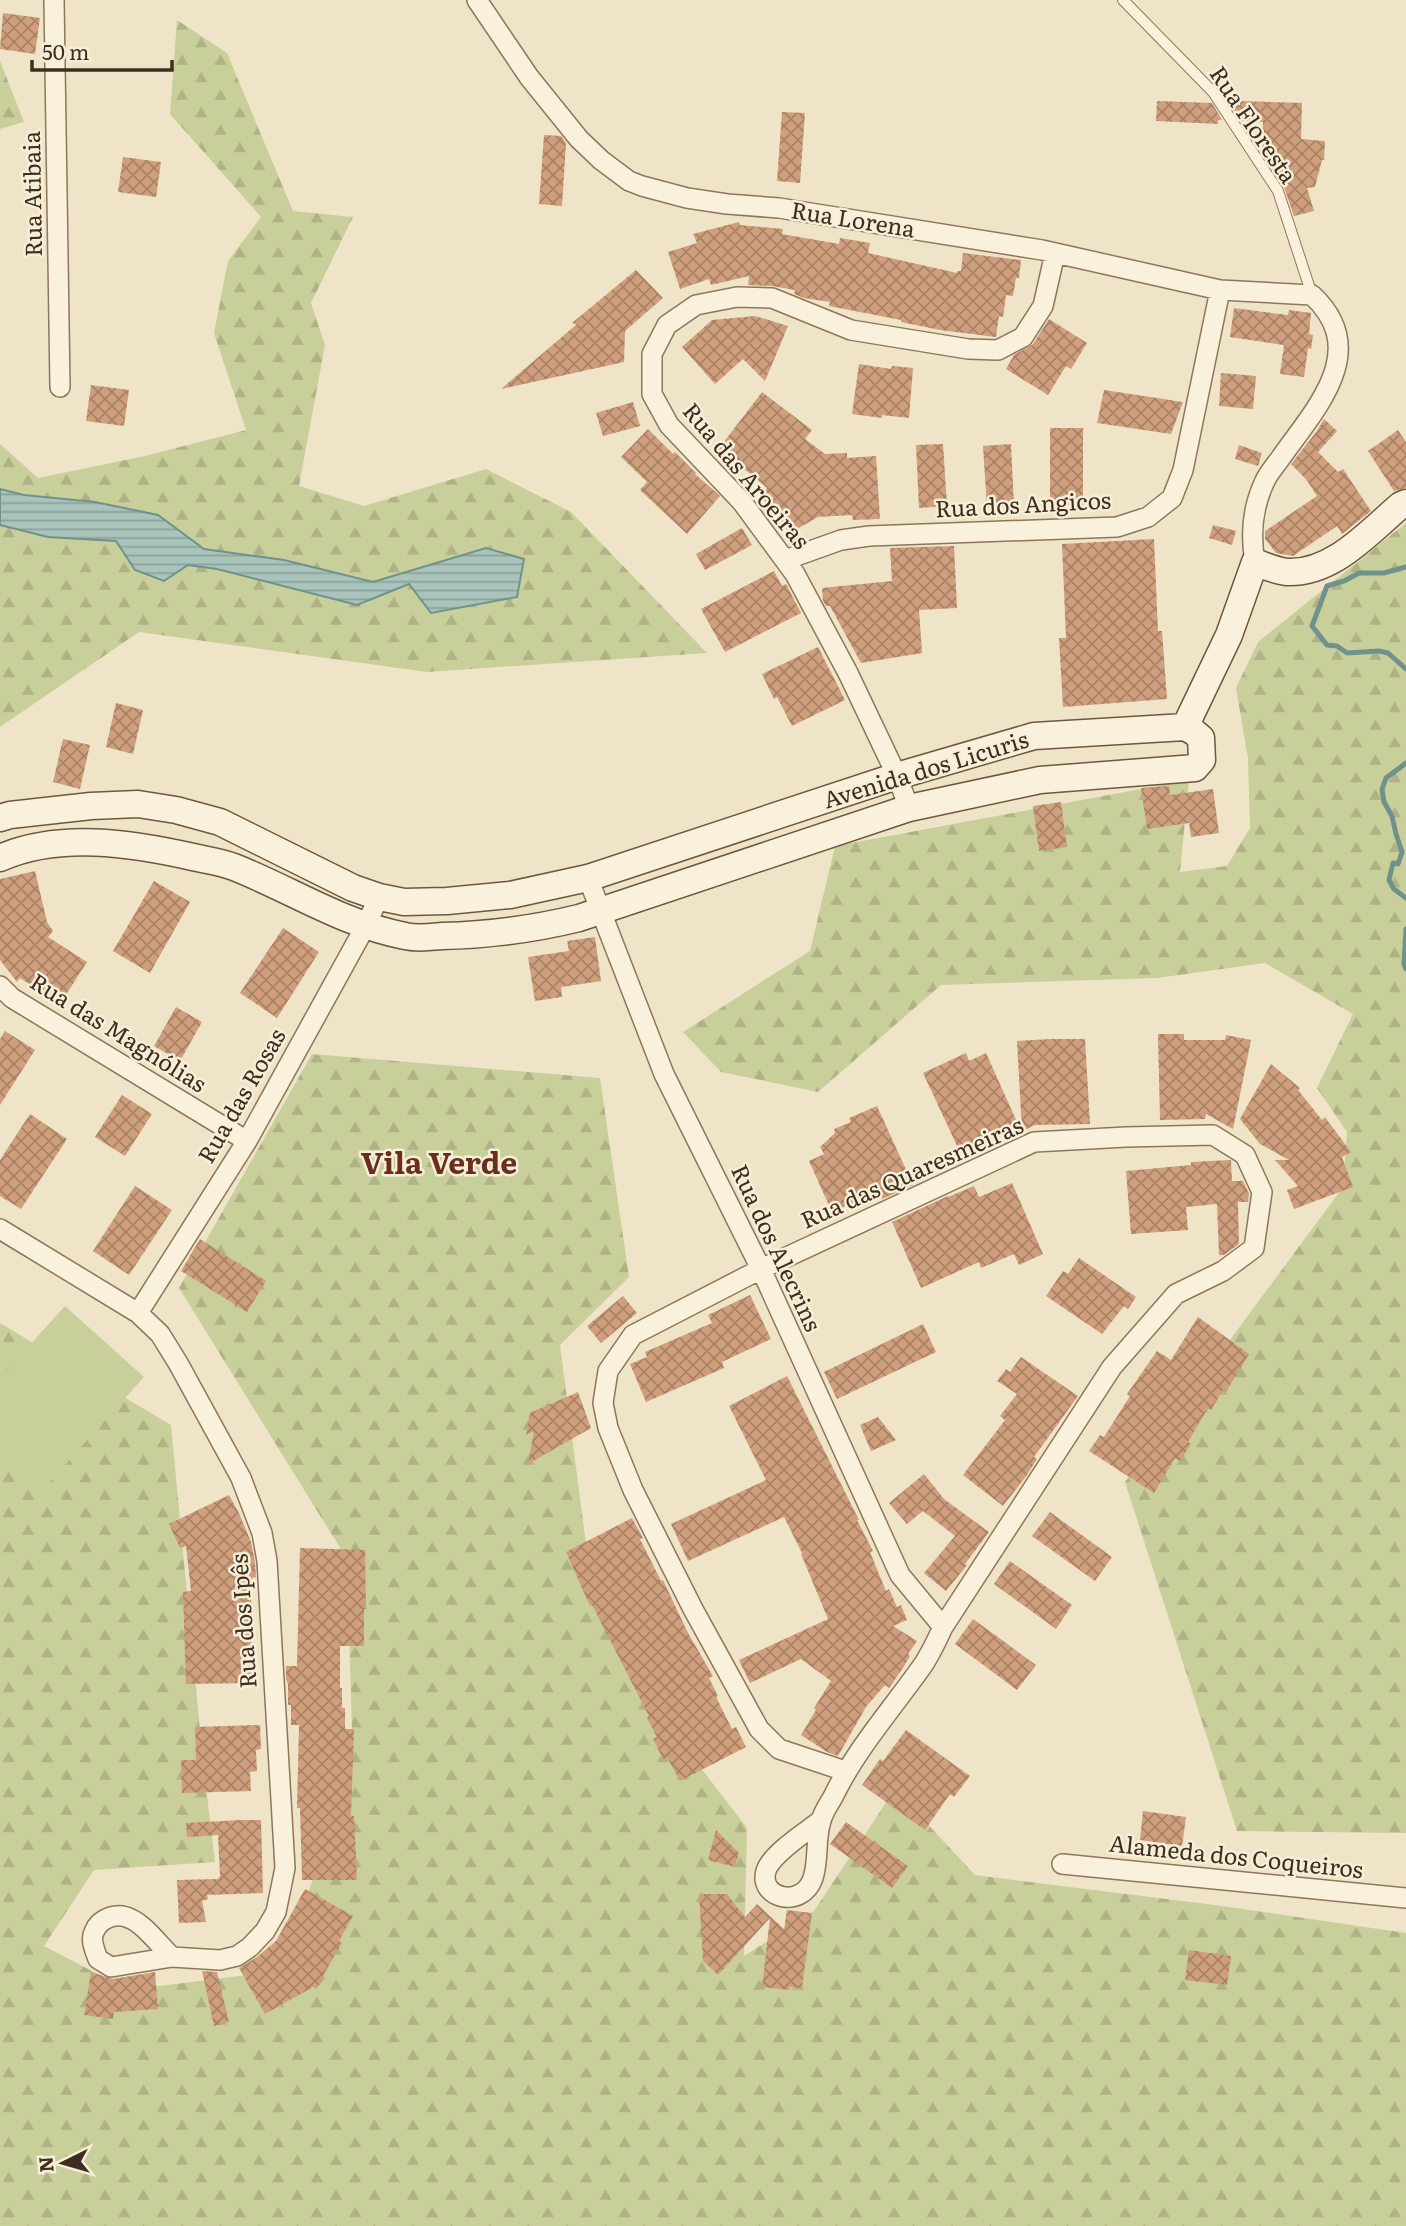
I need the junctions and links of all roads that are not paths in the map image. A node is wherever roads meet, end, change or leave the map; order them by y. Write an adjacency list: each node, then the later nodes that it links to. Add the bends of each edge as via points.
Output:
1 (54, 0): 7 (street, Rua Atibaia)
2 (477, 0): 4 (street, Rua Lorena, via 529,77 579,139 629,181 687,198 779,208)
3 (1123, 0): 6 (lane, Rua Floresta, via 1213,92 1278,191)
4 (1055, 253): 5 (street, Rua Lorena); 9 (street, Rua das Aroeiras, via 1043,306 1023,337 998,350 957,348 850,330 772,298 737,297 696,305 667,325 652,354 652,394 668,425 742,502)
5 (1220, 290): 6 (street, Rua Lorena); 9 (street, Rua dos Angicos, via 1183,470 1171,498 1147,517 1117,527 869,536 841,540)
6 (1312, 295): 10 (street, via 1338,334 1339,354 1320,404 1265,480 1252,524)
7 (60, 387)
8 (1406, 502): 10 (street, via 1329,562 1298,572)
9 (785, 560): 12 (street, Rua das Aroeiras, via 848,673)
10 (1255, 562): 11 (street, via 1229,635)
11 (1185, 727): 12 (street, Avenida dos Licuris, via 1034,736); 13 (street, Avenida dos Licuris, via 1201,738 1202,761 1195,768 1040,780)
12 (897, 776): 13 (street, Rua das Aroeiras); 16 (street, Avenida dos Licuris)
13 (909, 808): 18 (street, Avenida dos Licuris)
14 (0, 818): 17 (street, Avenida dos Licuris, via 91,806 138,804 176,810 220,822)
15 (0, 858): 19 (street, Avenida dos Licuris, via 21,849 83,842 148,847 232,866)
16 (588, 878): 17 (street, Avenida dos Licuris, via 472,899 404,902); 18 (street, Rua dos Alecrins)
17 (379, 897): 19 (street, Rua das Rosas)
18 (600, 911): 19 (street, Avenida dos Licuris, via 535,929 471,936 409,937); 23 (street, Rua dos Alecrins, via 664,1074)
19 (365, 927): 21 (street, Rua das Rosas)
20 (0, 986): 21 (street, Rua das Magnólias, via 12,998)
21 (247, 1141): 24 (street, Rua das Rosas)
22 (0, 1228): 24 (street, Rua dos Ipês)
23 (761, 1269): 25 (street, Rua dos Alecrins, via 900,1575); 25 (street, Rua das Quaresmeiras, via 1034,1142 1213,1135 1245,1155 1262,1192 1255,1248 1223,1271 1175,1294 1112,1367); 26 (street, Rua das Quaresmeiras, via 633,1335 608,1371 603,1403 633,1490 758,1729 779,1749)
24 (138, 1313): 30 (street, Rua dos Ipês, via 160,1334 178,1363 241,1478 261,1533 267,1561 285,1868 276,1912 250,1947 220,1960)
25 (943, 1627): 26 (street, Rua das Quaresmeiras, via 925,1662)
26 (845, 1771): 27 (street, Rua das Quaresmeiras)
27 (821, 1821)
28 (1062, 1864): 29 (street, Alameda dos Coqueiros)
29 (1406, 1898)
30 (172, 1957)

